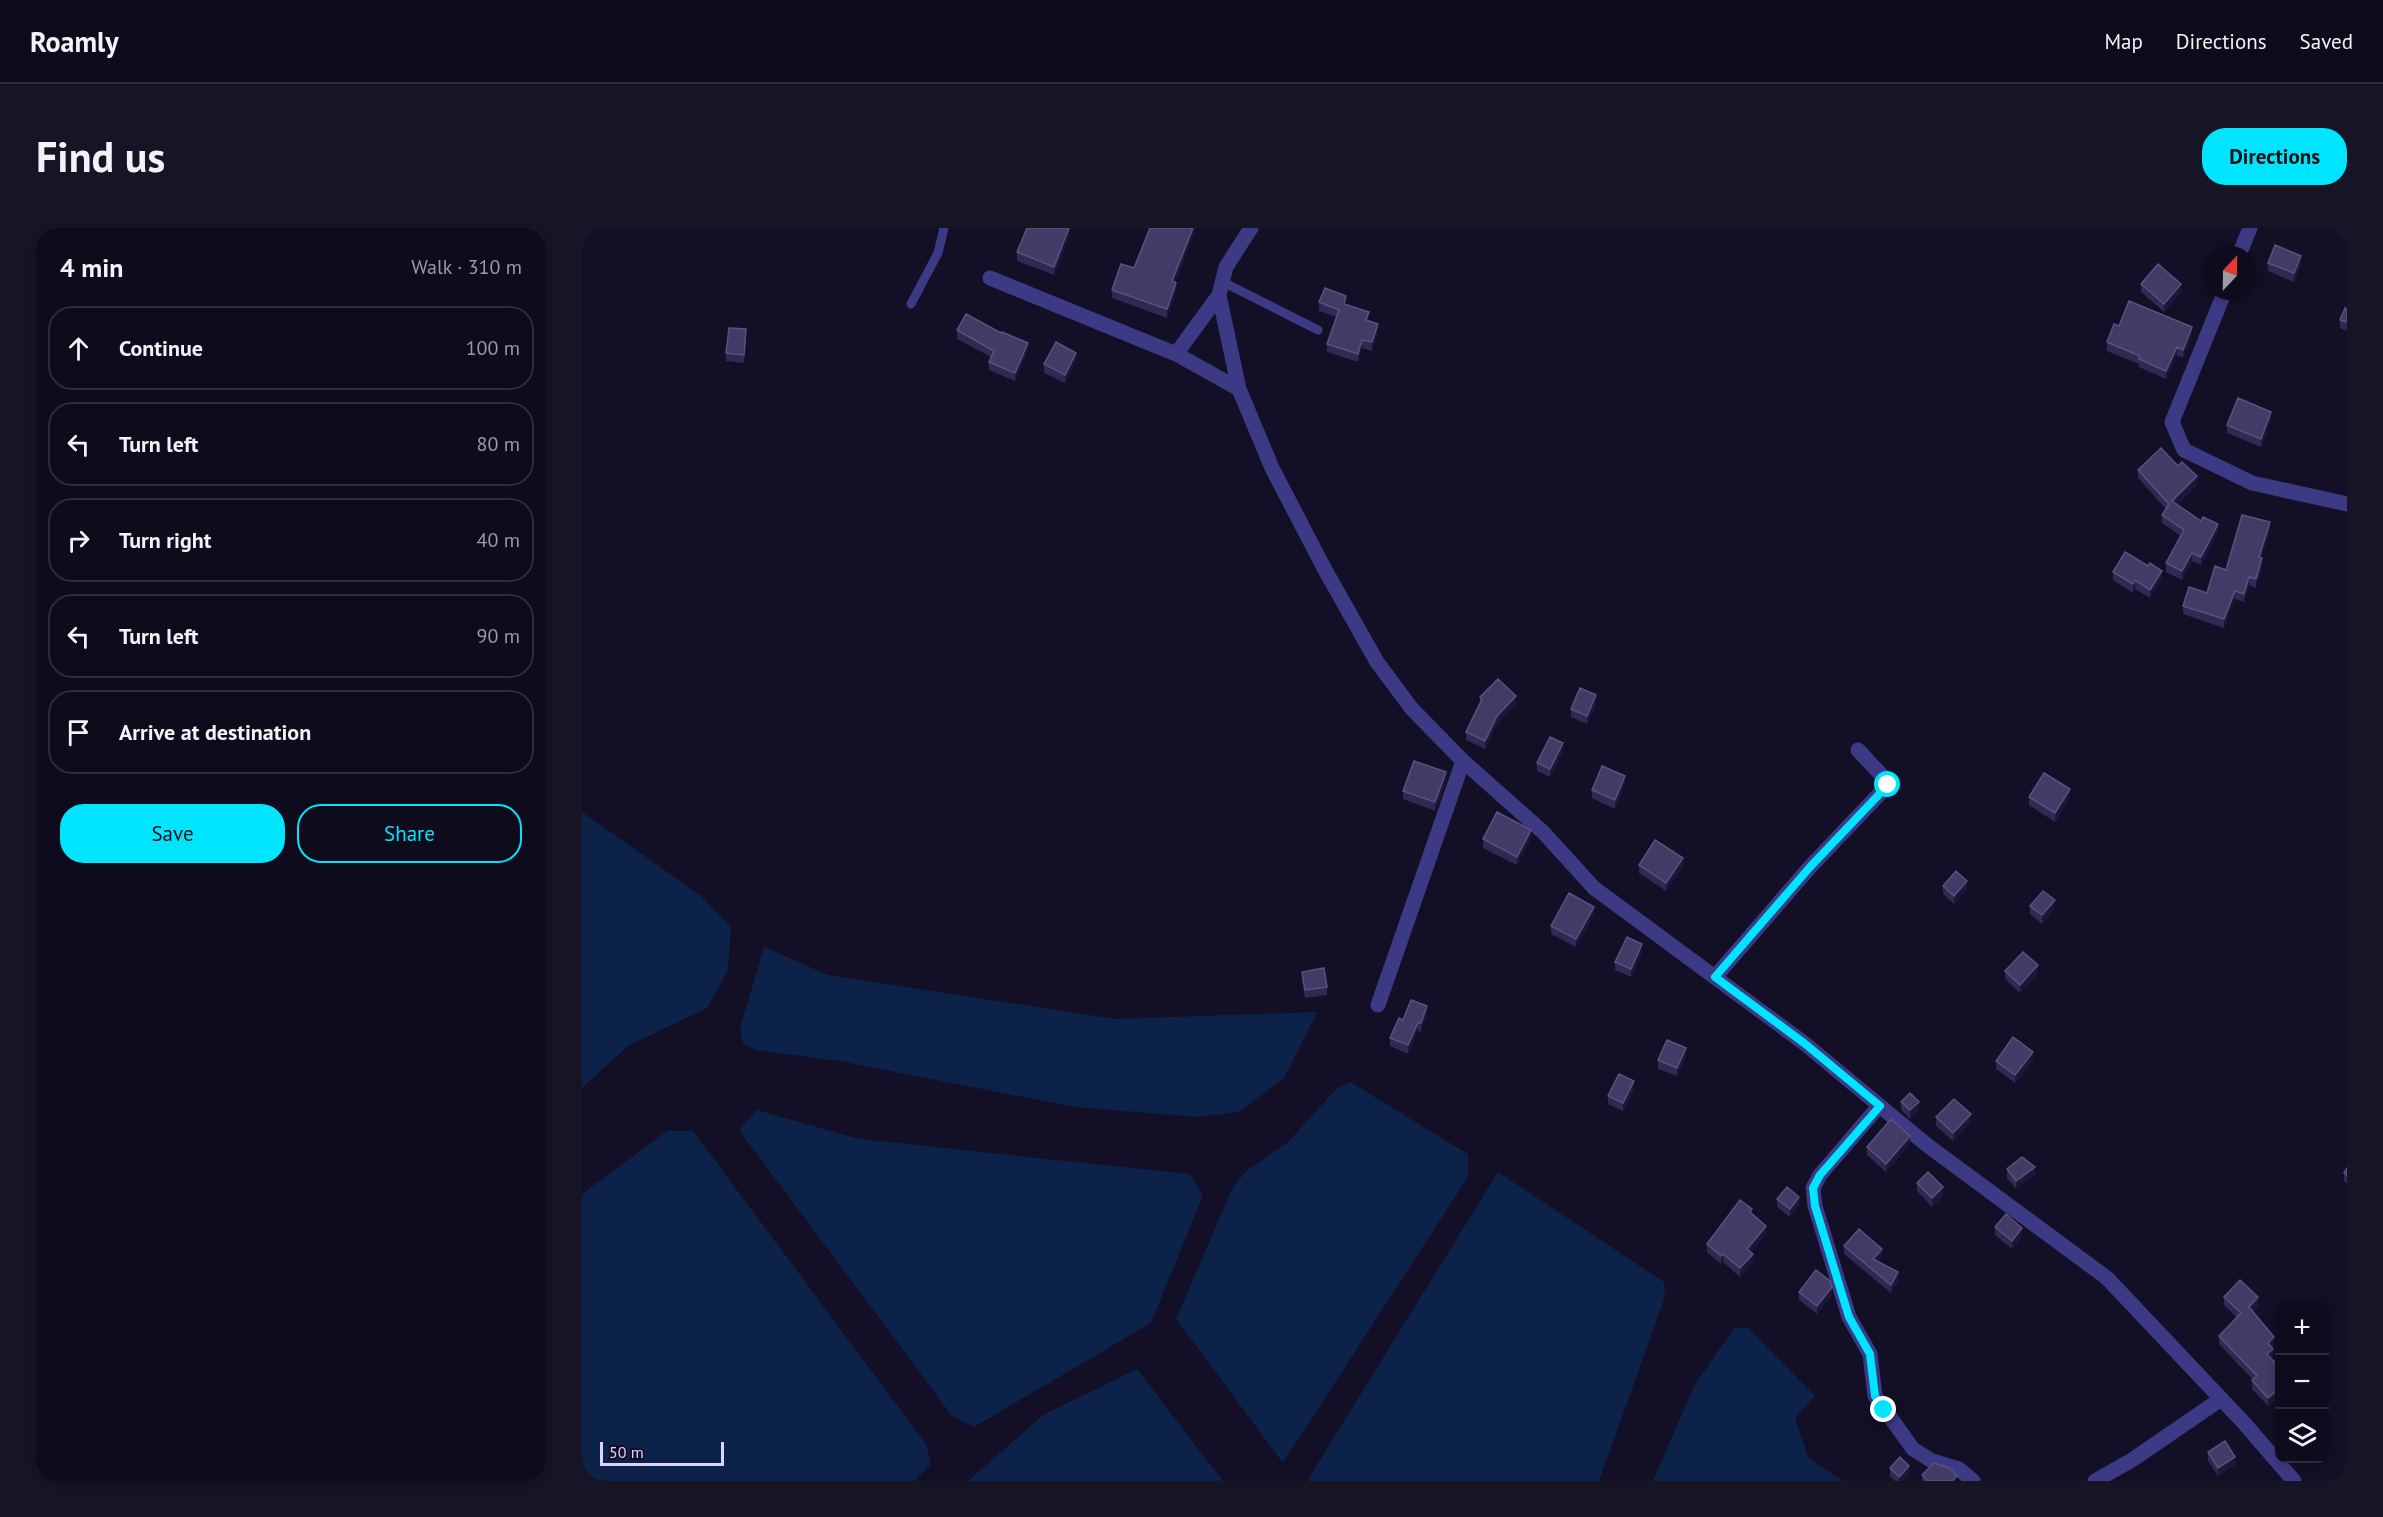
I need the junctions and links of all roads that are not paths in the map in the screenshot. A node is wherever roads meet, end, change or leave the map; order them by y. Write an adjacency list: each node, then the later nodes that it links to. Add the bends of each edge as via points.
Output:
1 (944, 228): 8 (lane, via 938,253)
2 (1251, 228): 6 (street, via 1226,267)
3 (2250, 228): 4 (street)
4 (2243, 246)
5 (990, 278): 10 (street)
6 (1221, 288): 9 (lane); 10 (street); 11 (street)
7 (2220, 300): 12 (street, via 2172,422 2184,450 2252,483)
8 (911, 304)
9 (1318, 330)
10 (1176, 354): 11 (street)
11 (1239, 389): 14 (street, via 1272,468 1377,662 1412,709)
12 (2347, 504)
13 (1858, 750): 15 (street, via 1888,785 1810,867)
14 (1463, 761): 15 (street, via 1543,832 1594,888); 16 (street)
15 (1715, 977): 17 (street)
16 (1378, 1005)
17 (1880, 1106): 18 (street, via 2107,1278); 19 (street, via 1820,1175 1813,1188 1815,1206 1849,1317 1870,1354 1875,1396 1913,1449 1932,1461 1959,1469)
18 (2221, 1399): 20 (street); 21 (street)
19 (1973, 1481)
20 (2095, 1481)
21 (2294, 1481)

